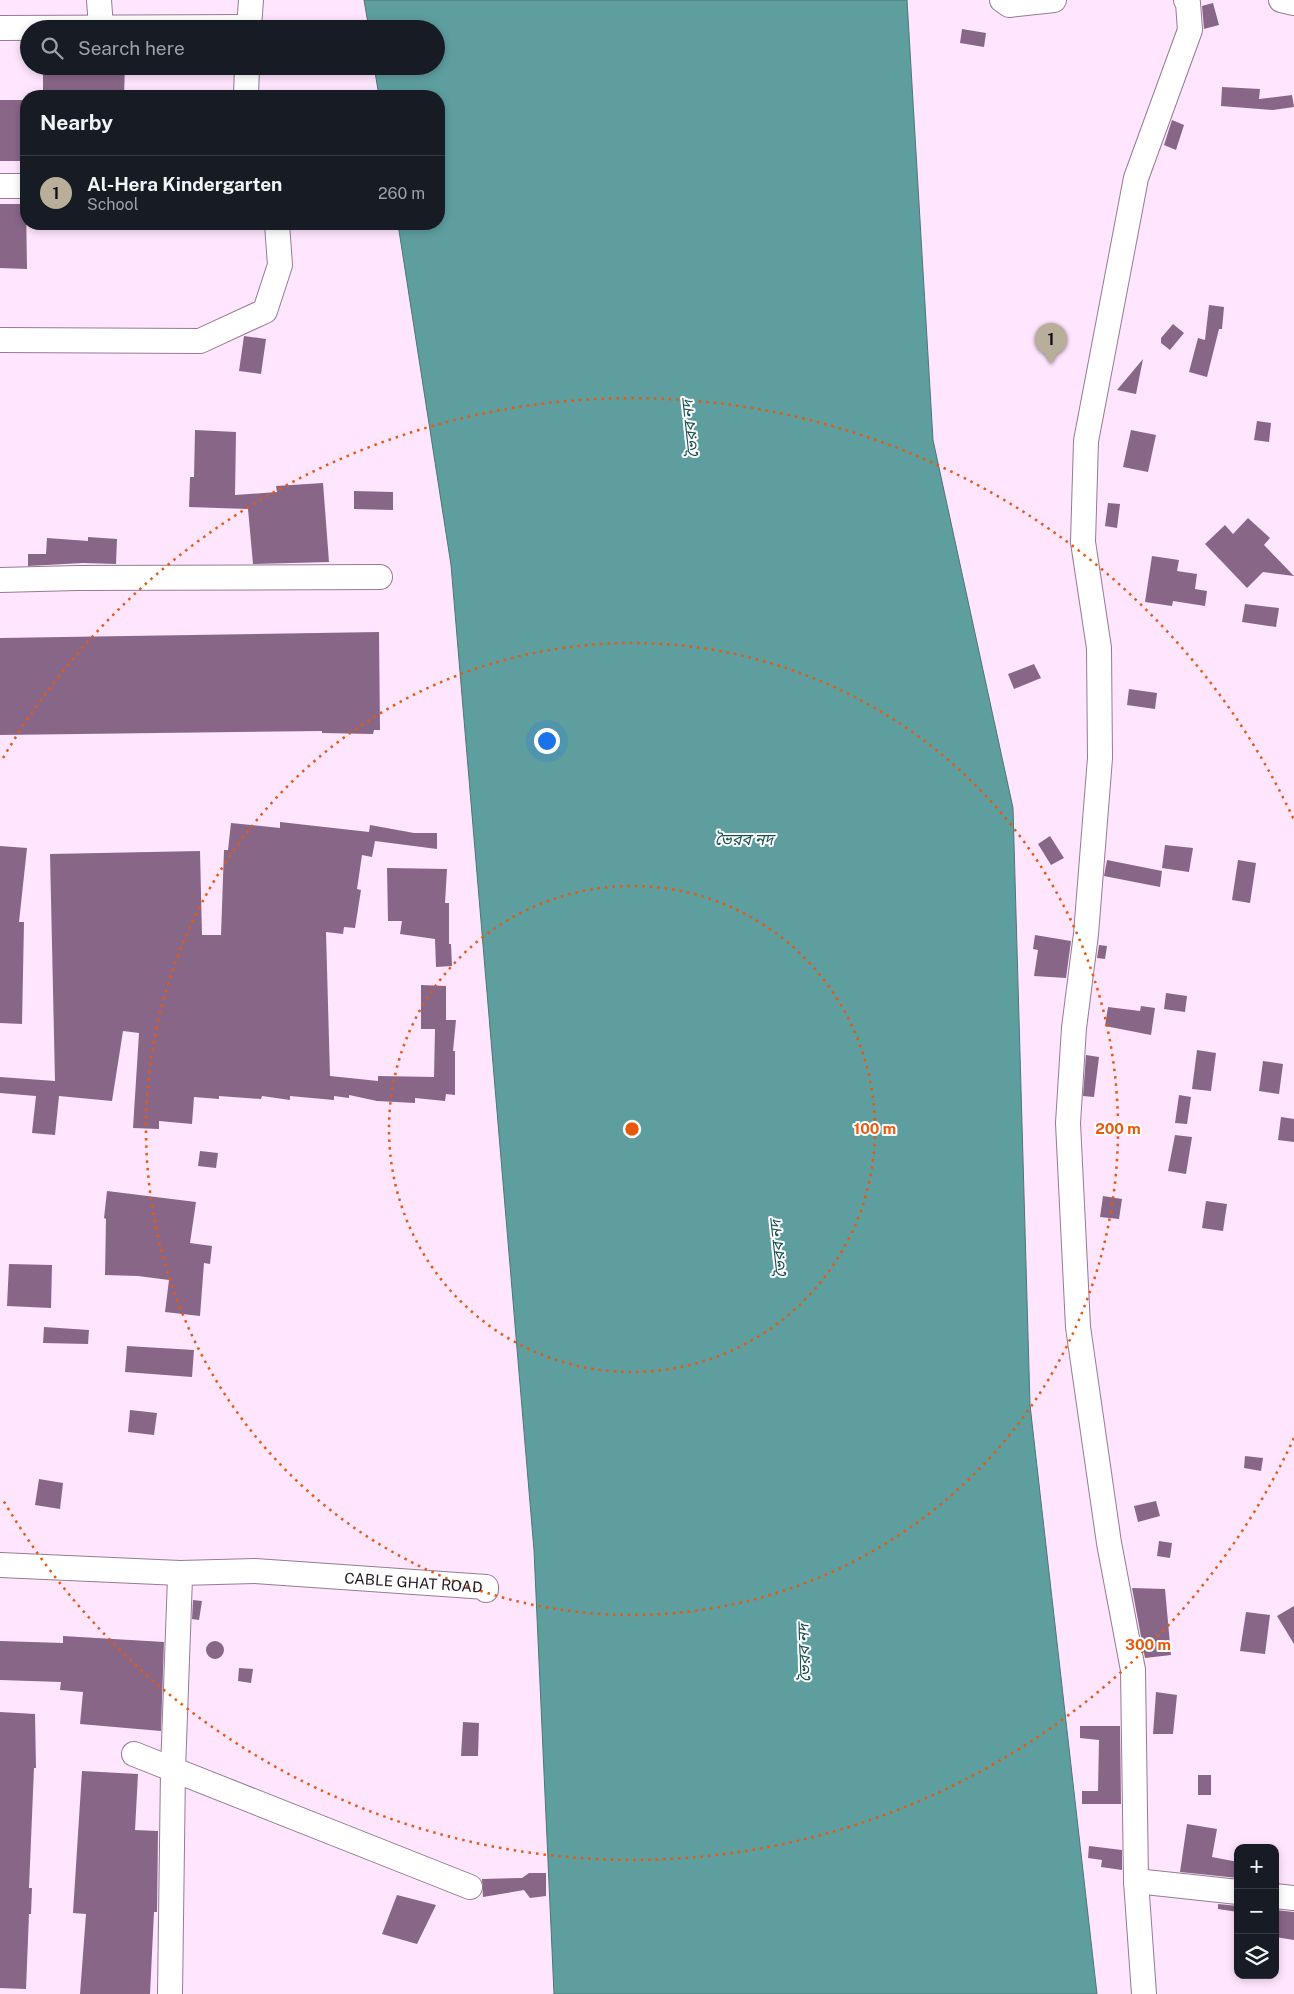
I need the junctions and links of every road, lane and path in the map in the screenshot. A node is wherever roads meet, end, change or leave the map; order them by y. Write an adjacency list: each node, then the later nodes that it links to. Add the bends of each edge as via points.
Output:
1 (99, 0): 8 (street)
2 (251, 0): 9 (street)
3 (1002, 0): 4 (street, via 1009,5)
4 (1054, 0)
5 (1186, 0): 25 (street, via 1190,30 1136,178 1086,441 1083,542 1099,648 1100,758 1068,1123 1078,1327 1109,1543 1133,1670)
6 (1281, 0): 7 (street)
7 (1294, 3)
8 (100, 20)
9 (250, 20)
10 (0, 28): 11 (street)
11 (20, 28)
12 (247, 75): 13 (street)
13 (246, 90)
14 (0, 186): 15 (street)
15 (20, 186)
16 (277, 230): 17 (street, via 280,265 265,311 200,341)
17 (0, 340)
18 (380, 577): 19 (street)
19 (0, 580)
20 (0, 1565): 22 (street, CABLE GHAT ROAD, via 180,1573 254,1571 486,1587 486,1590 256,1575)
21 (0, 1569): 22 (street, CABLE GHAT ROAD)
22 (180, 1577): 24 (street)
23 (134, 1754): 24 (street)
24 (173, 1770): 26 (street); 30 (street)
25 (1136, 1881): 27 (street); 31 (street)
26 (470, 1887)
27 (1234, 1892)
28 (1279, 1896): 29 (street)
29 (1294, 1898)
30 (170, 1994)
31 (1144, 1994)

